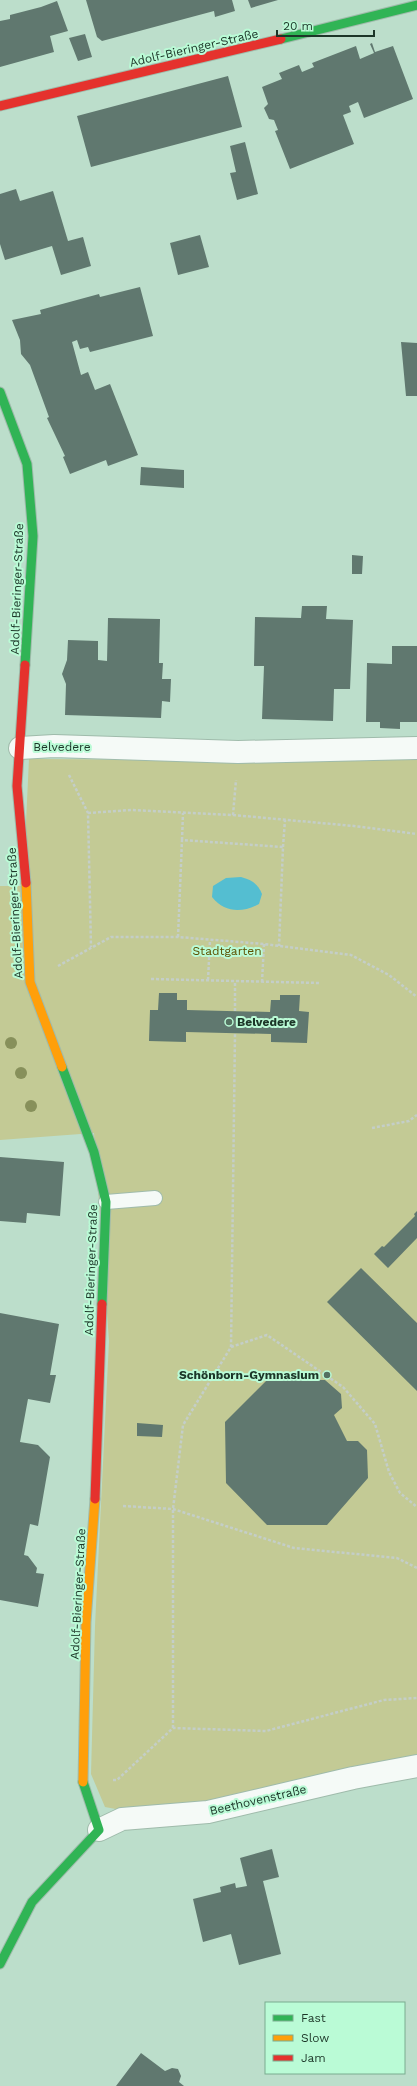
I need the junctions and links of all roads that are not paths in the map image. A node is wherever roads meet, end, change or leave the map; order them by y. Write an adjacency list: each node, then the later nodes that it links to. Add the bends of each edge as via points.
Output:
1 (417, 5): 2 (street, Adolf-Bieringer-Straße)
2 (0, 106)
3 (0, 392): 4 (street, Adolf-Bieringer-Straße, via 27,464 34,536)
4 (20, 748): 5 (street, Belvedere, via 54,746 238,752); 7 (street, Adolf-Bieringer-Straße, via 17,786 26,880 30,982 94,1152)
5 (417, 748)
6 (155, 1198): 7 (lane)
7 (106, 1202): 9 (street, Adolf-Bieringer-Straße, via 95,1504 86,1622 83,1781)
8 (417, 1766): 9 (street, Beethovenstraße, via 353,1778 208,1812 122,1819)
9 (99, 1830): 10 (street, via 32,1902)
10 (0, 1964)

